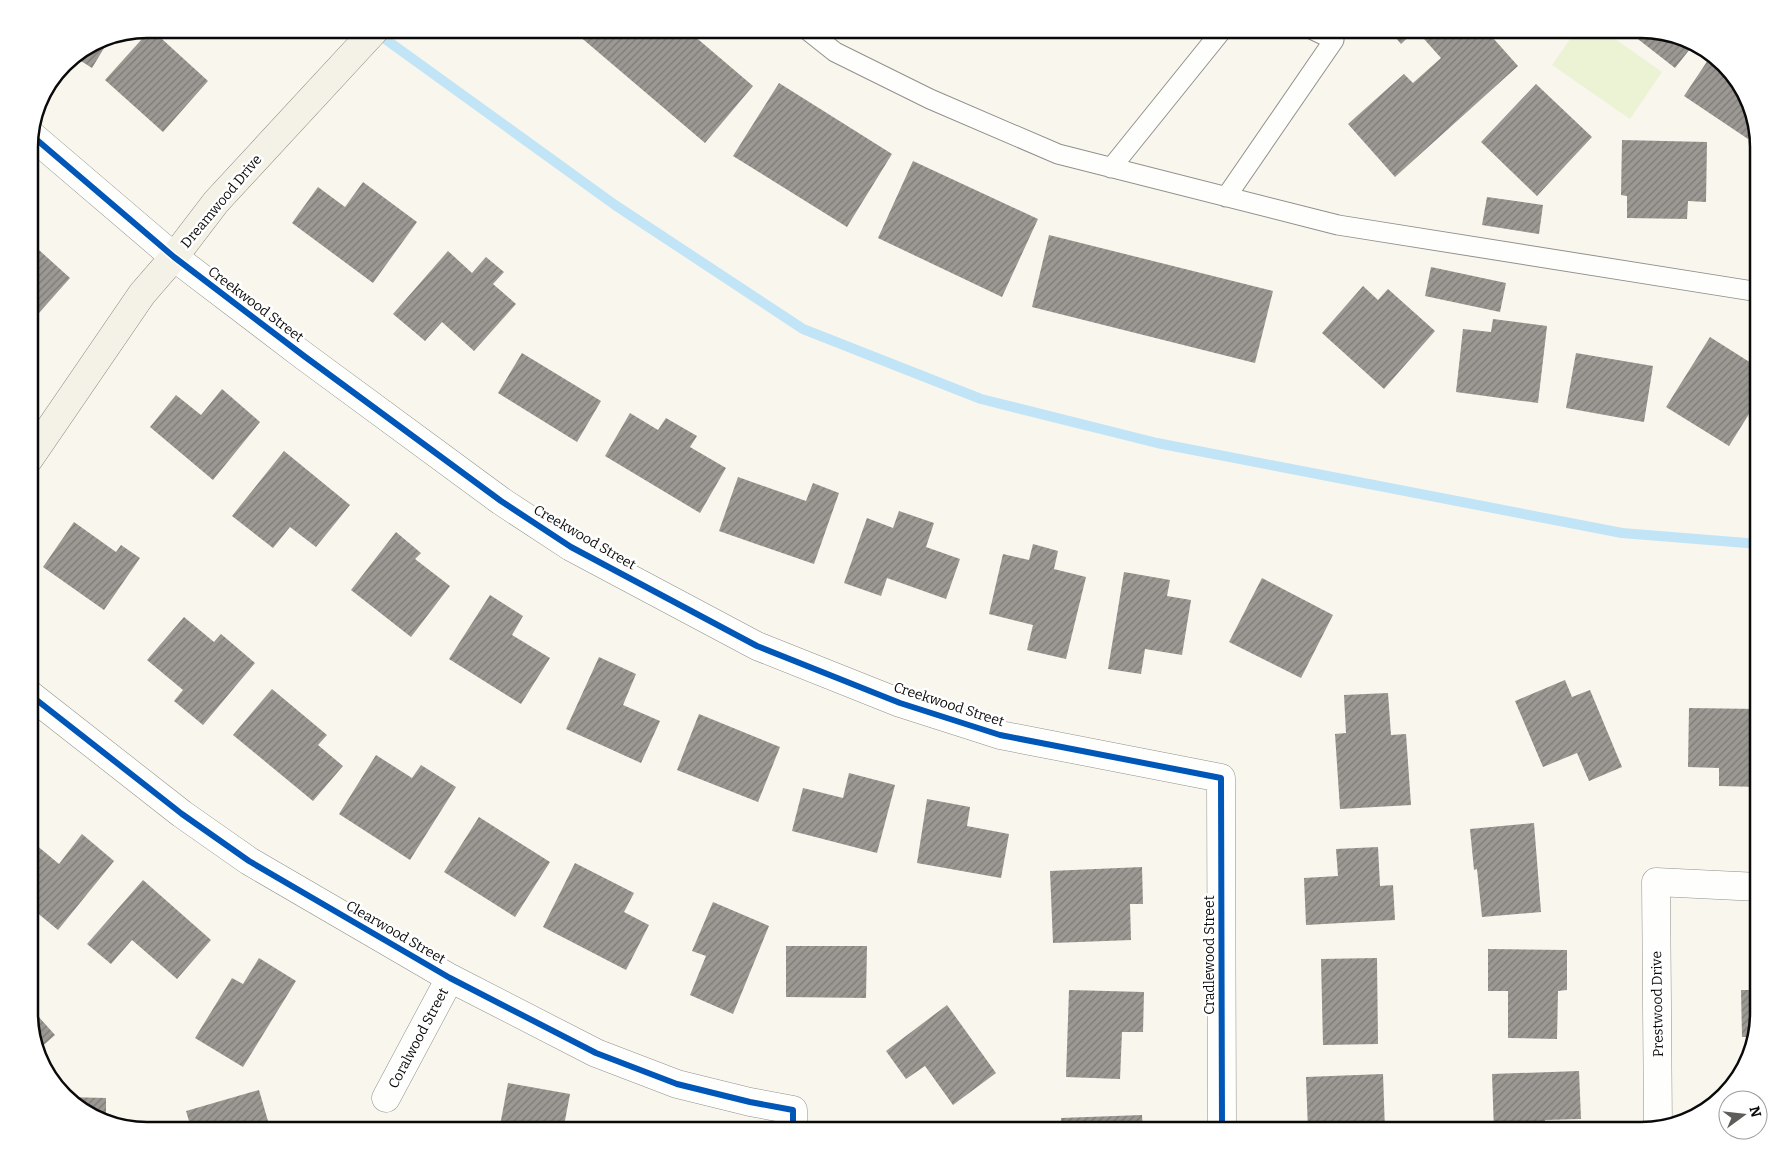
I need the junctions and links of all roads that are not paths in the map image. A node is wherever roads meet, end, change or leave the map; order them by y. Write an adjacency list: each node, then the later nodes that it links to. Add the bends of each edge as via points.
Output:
1 (368, 38): 8 (street, Dreamwood Drive, via 216,202)
2 (817, 38): 6 (lane, via 835,52 930,99 1058,154)
3 (1216, 38): 6 (lane)
4 (1330, 38): 7 (lane, via 1334,40)
5 (38, 141): 8 (street, Creekwood Street)
6 (1112, 168): 7 (lane)
7 (1226, 197): 9 (lane, via 1338,225)
8 (174, 257): 10 (street, Dreamwood Drive, via 142,294); 12 (street, Creekwood Street, via 509,506 571,547 757,646 900,703 1000,735)
9 (1750, 291)
10 (38, 446)
11 (38, 701): 14 (street, Clearwood Street, via 249,861)
12 (1221, 778): 17 (street, Cradlewood Street)
13 (1750, 887): 18 (street, Prestwood Drive, via 1656,882)
14 (450, 978): 15 (street, Coralwood Street); 16 (street, Clearwood Street, via 596,1054 677,1084 750,1102)
15 (386, 1098)
16 (793, 1120)
17 (1222, 1122)
18 (1658, 1122)

